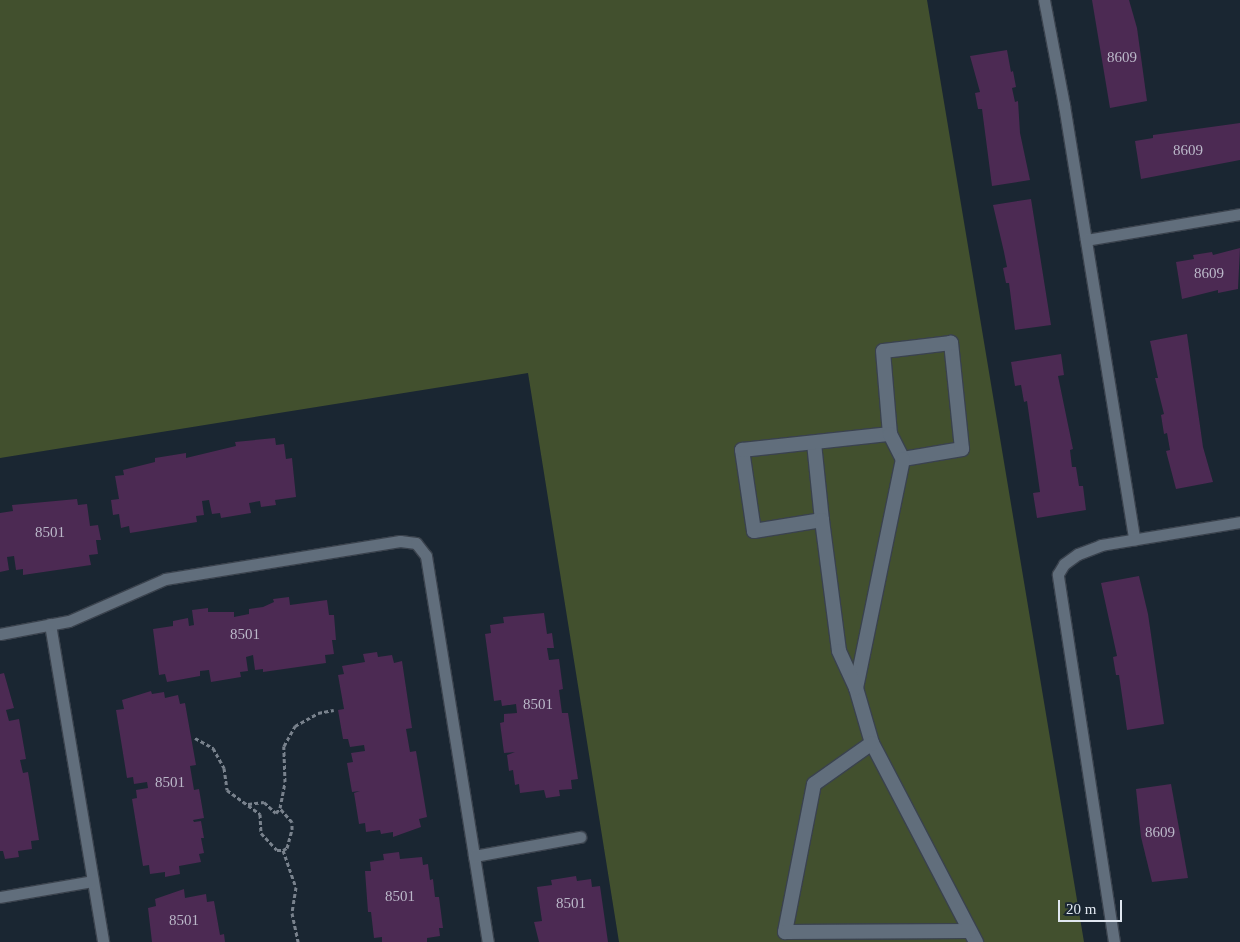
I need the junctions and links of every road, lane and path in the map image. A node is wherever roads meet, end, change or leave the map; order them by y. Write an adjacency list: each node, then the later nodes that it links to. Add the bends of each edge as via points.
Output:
1 (1044, 0): 3 (lane)
2 (1240, 214): 3 (lane)
3 (1086, 240): 9 (lane)
4 (890, 434): 5 (street); 6 (street); 6 (street, via 883,350 951,343 962,449)
5 (814, 443): 7 (street); 7 (street, via 742,450 754,531)
6 (903, 458): 12 (street)
7 (822, 520): 12 (street, via 839,651)
8 (1240, 522): 9 (lane)
9 (1134, 539): 28 (lane, via 1102,544 1078,554 1064,564 1058,574 1057,585)
10 (50, 624): 11 (lane); 20 (lane, via 69,621 165,579 400,541 416,543 426,556); 21 (lane)
11 (0, 634)
12 (856, 688): 15 (street)
13 (334, 710): 17 (path, via 308,717 288,736 284,746 285,782)
14 (195, 738): 16 (path, via 213,748 224,768 227,790)
15 (872, 743): 23 (street, via 814,784); 24 (street)
16 (248, 804): 17 (path, via 264,802 276,812); 19 (path, via 260,814 261,832 277,850)
17 (280, 808): 19 (path, via 292,822 290,840)
18 (580, 837): 20 (lane)
19 (283, 850): 26 (path, via 296,887 292,913)
20 (474, 856): 27 (lane)
21 (93, 882): 22 (lane); 25 (lane)
22 (0, 897)
23 (783, 937): 24 (street)
24 (973, 937)
25 (103, 942)
26 (298, 942)
27 (488, 942)
28 (1114, 942)

